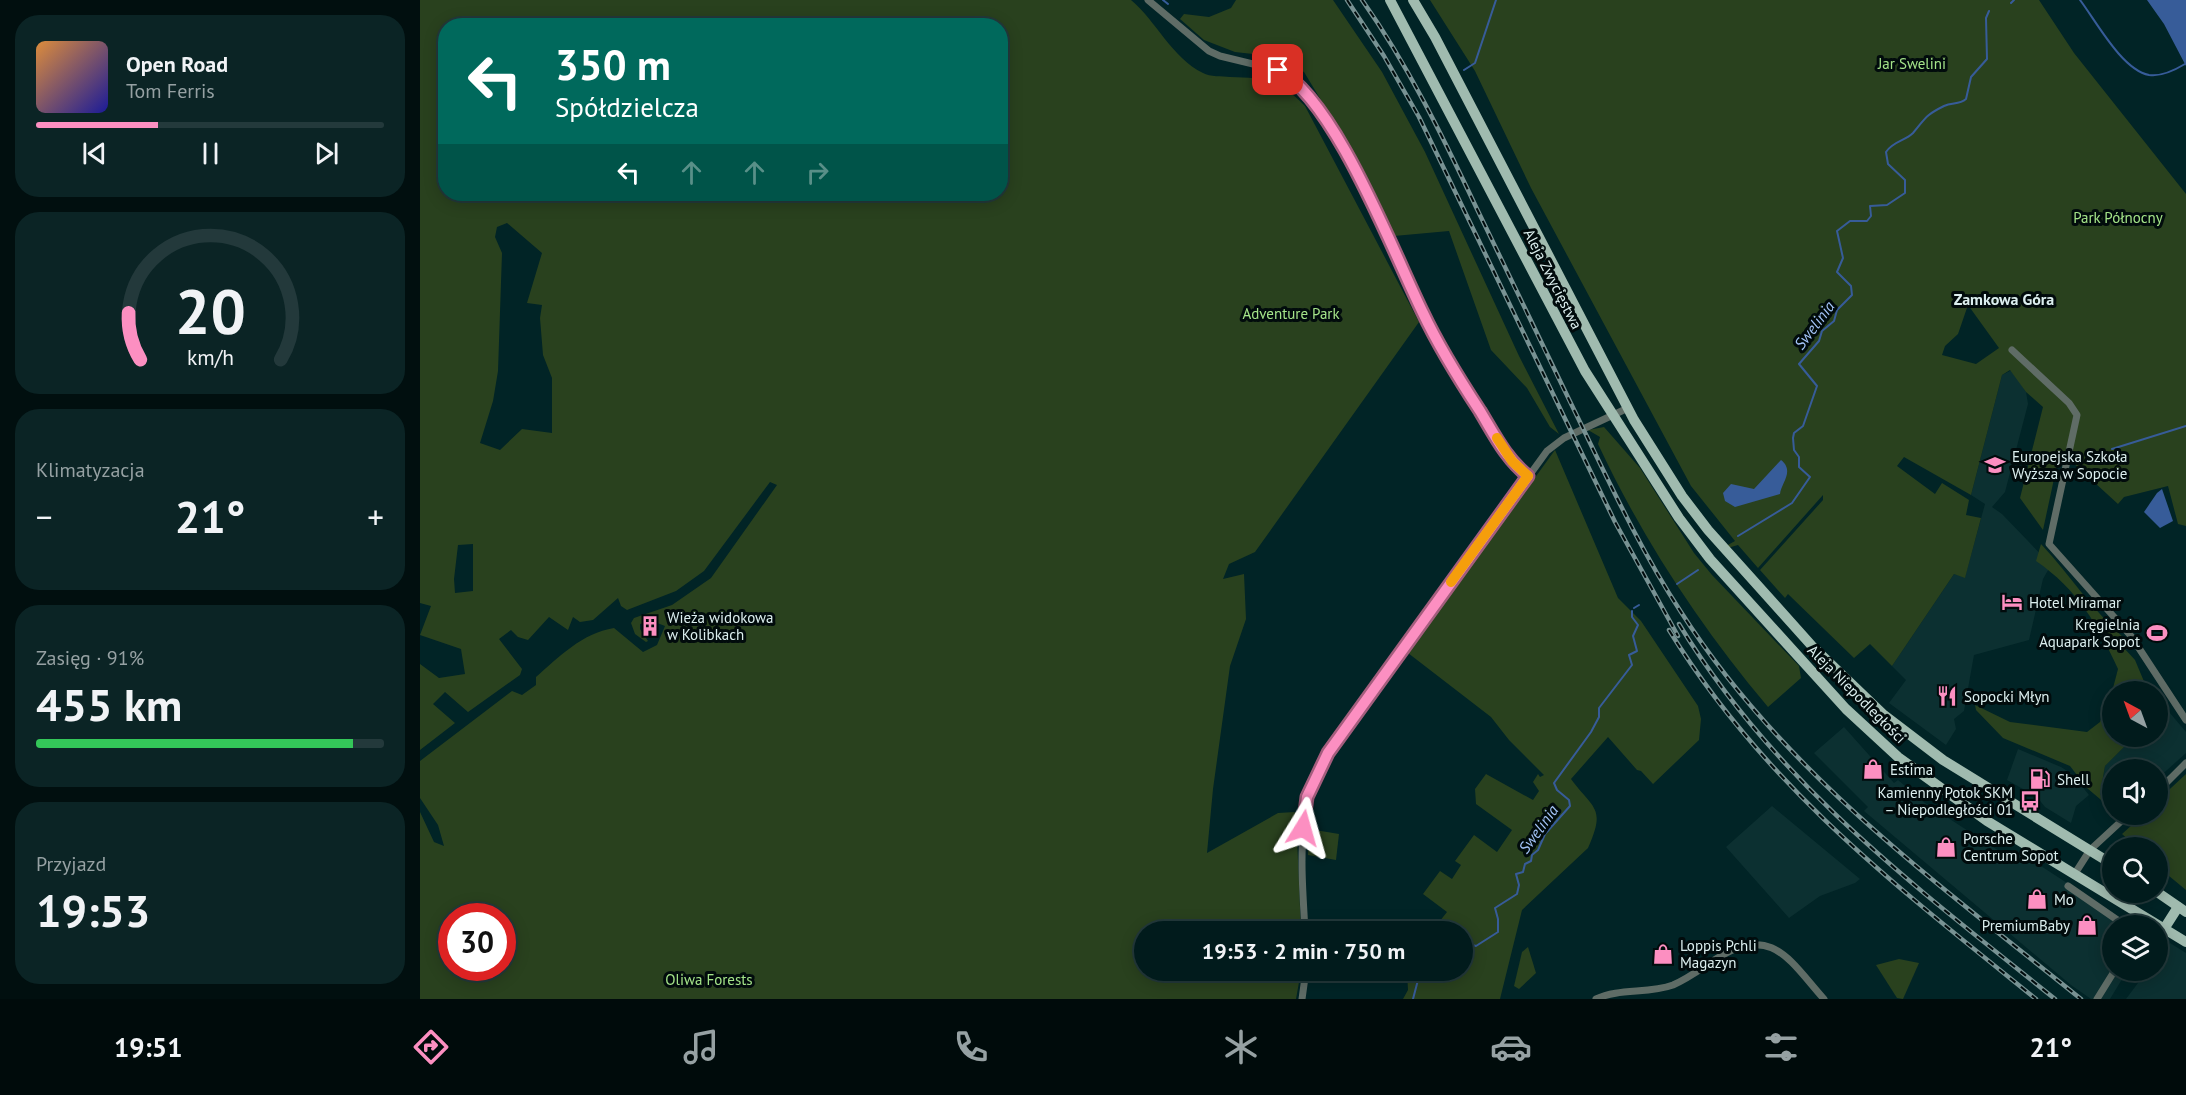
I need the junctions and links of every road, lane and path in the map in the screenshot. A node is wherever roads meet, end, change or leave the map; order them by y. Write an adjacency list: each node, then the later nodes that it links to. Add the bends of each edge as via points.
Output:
1 (1148, 0): 7 (street, via 1209,51 1278,70 1308,95 1362,183 1445,354 1507,454)
2 (1390, 0): 6 (main road, Aleja Zwycięstwa, via 1572,349)
3 (1413, 0): 5 (main road, Aleja Zwycięstwa)
4 (2012, 350): 10 (street, via 2069,403 2077,416 2049,544 2131,636)
5 (1628, 408): 6 (street); 8 (main road, Aleja Zwycięstwa, via 1682,496)
6 (1612, 415): 7 (street, via 1553,444); 9 (main road, Aleja Zwycięstwa)
7 (1528, 476): 22 (street, via 1319,769 1307,797 1303,821)
8 (1724, 548): 14 (main road, Aleja Niepodległości, via 1842,677 1890,720 1943,760)
9 (1710, 559): 16 (main road, Aleja Niepodległości, via 1846,709 1898,757 1987,821)
10 (2186, 720)
11 (2186, 763): 12 (street)
12 (2168, 781)
13 (2117, 825): 14 (street)
14 (2090, 850): 15 (main road, Aleja Niepodległości); 16 (street)
15 (2102, 858)
16 (2074, 874): 21 (main road, Aleja Niepodległości)
17 (2068, 886): 20 (street)
18 (2168, 899): 19 (main road)
19 (2182, 909): 23 (main road)
20 (2110, 915)
21 (2141, 915)
22 (1305, 921)
23 (2168, 925)
24 (2168, 931): 25 (main road, Aleja Niepodległości)
25 (2186, 942)
26 (1304, 981): 28 (street)
27 (2108, 981): 31 (street)
28 (1302, 999)
29 (1596, 999): 30 (street, via 1670,986 1732,949 1756,944 1781,950)
30 (1824, 999)
31 (2097, 999)

